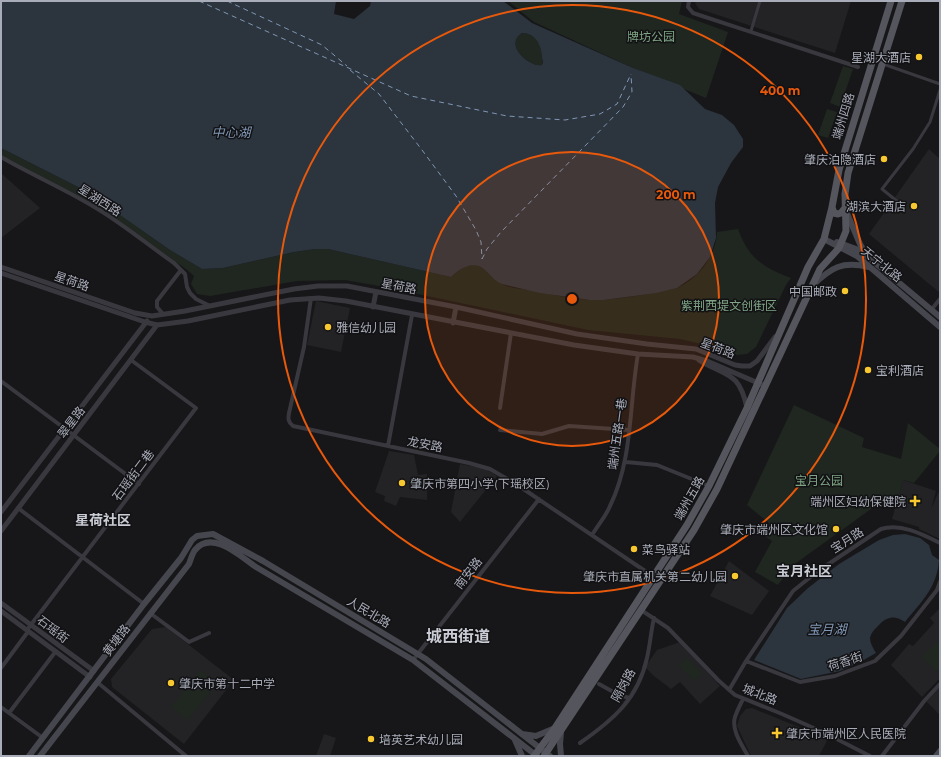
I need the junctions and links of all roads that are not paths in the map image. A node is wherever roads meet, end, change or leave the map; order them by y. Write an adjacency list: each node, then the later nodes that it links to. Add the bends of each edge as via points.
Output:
1 (689, 1): 5 (street, via 688,7 693,13)
2 (760, 1): 5 (street)
3 (891, 1): 12 (main road, 端州四路, via 838,170)
4 (902, 1): 6 (main road, 端州四路)
5 (750, 32): 7 (street)
6 (883, 64): 8 (street); 13 (main road, 端州四路, via 848,173)
7 (858, 67)
8 (940, 84)
9 (940, 90): 11 (street, via 930,122 882,189)
10 (1, 157): 19 (street, 星湖西路, via 98,209)
11 (898, 202)
12 (832, 207): 13 (main road, via 834,213 838,214); 14 (main road, 端州四路)
13 (845, 208): 15 (main road, 端州四路, via 846,231); 16 (main road)
14 (824, 239): 15 (main road, 天宁北路); 39 (main road, 端州五路, via 808,267)
15 (841, 246): 16 (main road, 天宁北路); 18 (main road, 天宁北路); 21 (main road, 端州五路, via 820,269)
16 (867, 256): 28 (main road, 天宁北路)
17 (1, 267): 32 (street, 星荷路, via 135,313)
18 (870, 268): 21 (main road, via 851,264 837,267); 38 (main road, 天宁北路)
19 (181, 270): 25 (street, via 185,274 190,293); 30 (street, via 157,301 157,307)
20 (1, 272): 35 (street, 星荷路)
21 (811, 287): 48 (main road, 端州五路)
22 (376, 292): 25 (street, 星荷路, via 347,286 318,286); 26 (street); 27 (street, 星荷路)
23 (311, 298): 26 (street, 星荷路); 34 (street, 星荷路); 55 (street, 龙安路, via 304,347 288,418 290,423 299,428)
24 (940, 299): 28 (street)
25 (210, 306): 29 (street, 星荷路)
26 (373, 307): 31 (street, 星荷路)
27 (456, 307): 36 (street); 39 (street, 星荷路, via 577,334 696,349 742,366 750,366 757,361)
28 (931, 310): 33 (main road, 天宁北路)
29 (186, 311): 30 (street, 星荷路); 34 (street)
30 (163, 314): 32 (street, 星荷路)
31 (412, 315): 36 (street, 星荷路); 55 (street)
32 (152, 316): 35 (street, 翠星路)
33 (940, 317)
34 (188, 321): 37 (street, 星荷路)
35 (145, 322): 37 (street, 星荷路); 40 (street, 翠星路)
36 (453, 322): 41 (street, 星荷路)
37 (157, 325): 42 (street, 翠星路)
38 (940, 327)
39 (779, 331): 47 (main road, 端州五路)
40 (138, 332): 42 (street); 51 (street, 翠星路)
41 (511, 333): 43 (street, 星荷路); 49 (street)
42 (147, 338): 45 (street, 翠星路)
43 (638, 354): 44 (street, 星荷路); 53 (street, 端州五路一巷)
44 (693, 357): 47 (street, 星荷路, via 707,360); 50 (street, via 734,378 744,396)
45 (131, 360): 54 (street, 翠星路); 57 (street, 石瑶街二巷, via 196,408)
46 (1, 381): 51 (street)
47 (758, 382): 48 (street, 星荷路); 50 (main road, 端州五路)
48 (765, 386): 72 (main road, 端州五路, via 697,532)
49 (500, 408)
50 (747, 408): 58 (main road, 端州五路)
51 (64, 428): 54 (street); 61 (street, 翠星路)
52 (500, 430): 53 (street, via 542,434 569,426)
53 (629, 430): 56 (street, 端州五路一巷)
54 (74, 435): 57 (street); 60 (street, 翠星路)
55 (388, 446): 59 (street, 龙安路, via 480,465)
56 (626, 462): 58 (street, via 657,465); 63 (street, 端州五路一巷, via 610,508)
57 (140, 484): 66 (street, 石瑶街二巷)
58 (709, 486): 68 (main road, 端州五路)
59 (539, 499): 63 (street, 龙安路); 80 (street, 南安路)
60 (18, 508): 62 (street, 翠星路); 66 (street)
61 (1, 512)
62 (1, 531)
63 (592, 534): 68 (street, 龙安路)
64 (211, 542): 74 (main road, 黄塘路, via 206,542 194,551 189,564); 81 (main road, 人民北路, via 225,547)
65 (940, 543): 82 (street, 宝月路, via 928,536 900,528 881,529 823,567 793,591)
66 (82, 558): 71 (street); 76 (street, 石瑶街二巷)
67 (180, 558): 71 (main road, 黄塘路); 80 (main road, 人民北路, via 192,540 198,536 213,534)
68 (654, 577): 93 (main road, 端州五路)
69 (940, 582): 82 (street, 荷香街, via 937,590 901,636 874,661 835,676 800,682)
70 (1, 603): 76 (street, 石瑶街)
71 (144, 604): 84 (main road, 黄塘路)
72 (641, 610): 75 (street, 城北路); 93 (main road, 端州五路)
73 (1, 611): 77 (street, 石瑶街)
74 (150, 613): 78 (street, via 189,642); 85 (main road, 黄塘路)
75 (654, 618): 88 (street, 城北路, via 668,628); 89 (street, 隔岗路, via 641,677)
76 (31, 625): 77 (street, 石瑶街二巷); 84 (street, 石瑶街)
77 (27, 630): 79 (street, 石瑶街); 83 (street, 石瑶街二巷)
78 (209, 633)
79 (56, 651): 84 (street, 石瑶街); 92 (street)
80 (418, 654): 81 (street, 南安路); 94 (main road, 人民北路)
81 (413, 660): 96 (main road, 人民北路)
82 (746, 661): 88 (street, 宝月路)
83 (1, 668)
84 (92, 674): 95 (main road, 黄塘路)
85 (98, 682): 104 (main road, 黄塘路); 105 (street)
86 (599, 684): 89 (street)
87 (940, 684): 110 (street)
88 (729, 690): 90 (street, 城北路)
89 (629, 698): 98 (street, 隔岗路, via 620,712)
90 (743, 699): 108 (street, via 734,723); 109 (street, 城北路, via 828,734)
91 (1, 707): 92 (street)
92 (9, 713): 95 (street)
93 (558, 730): 94 (main road, via 536,736); 99 (main road, 端州五路); 102 (main road, 端州五路); 107 (main road)
94 (523, 736): 97 (main road); 99 (main road, 人民北路)
95 (43, 738): 103 (main road, 黄塘路)
96 (515, 739): 97 (main road, 人民北路); 106 (main road)
97 (521, 743): 101 (main road, 人民北路)
98 (580, 743)
99 (540, 748): 101 (main road, 端州五路); 102 (main road, 人民北路)
100 (940, 751): 111 (main road)
101 (535, 755)
102 (547, 755)
103 (30, 756)
104 (40, 756)
105 (186, 756)
106 (522, 756)
107 (562, 756)
108 (748, 756)
109 (870, 756)
110 (882, 756)
111 (936, 756)

